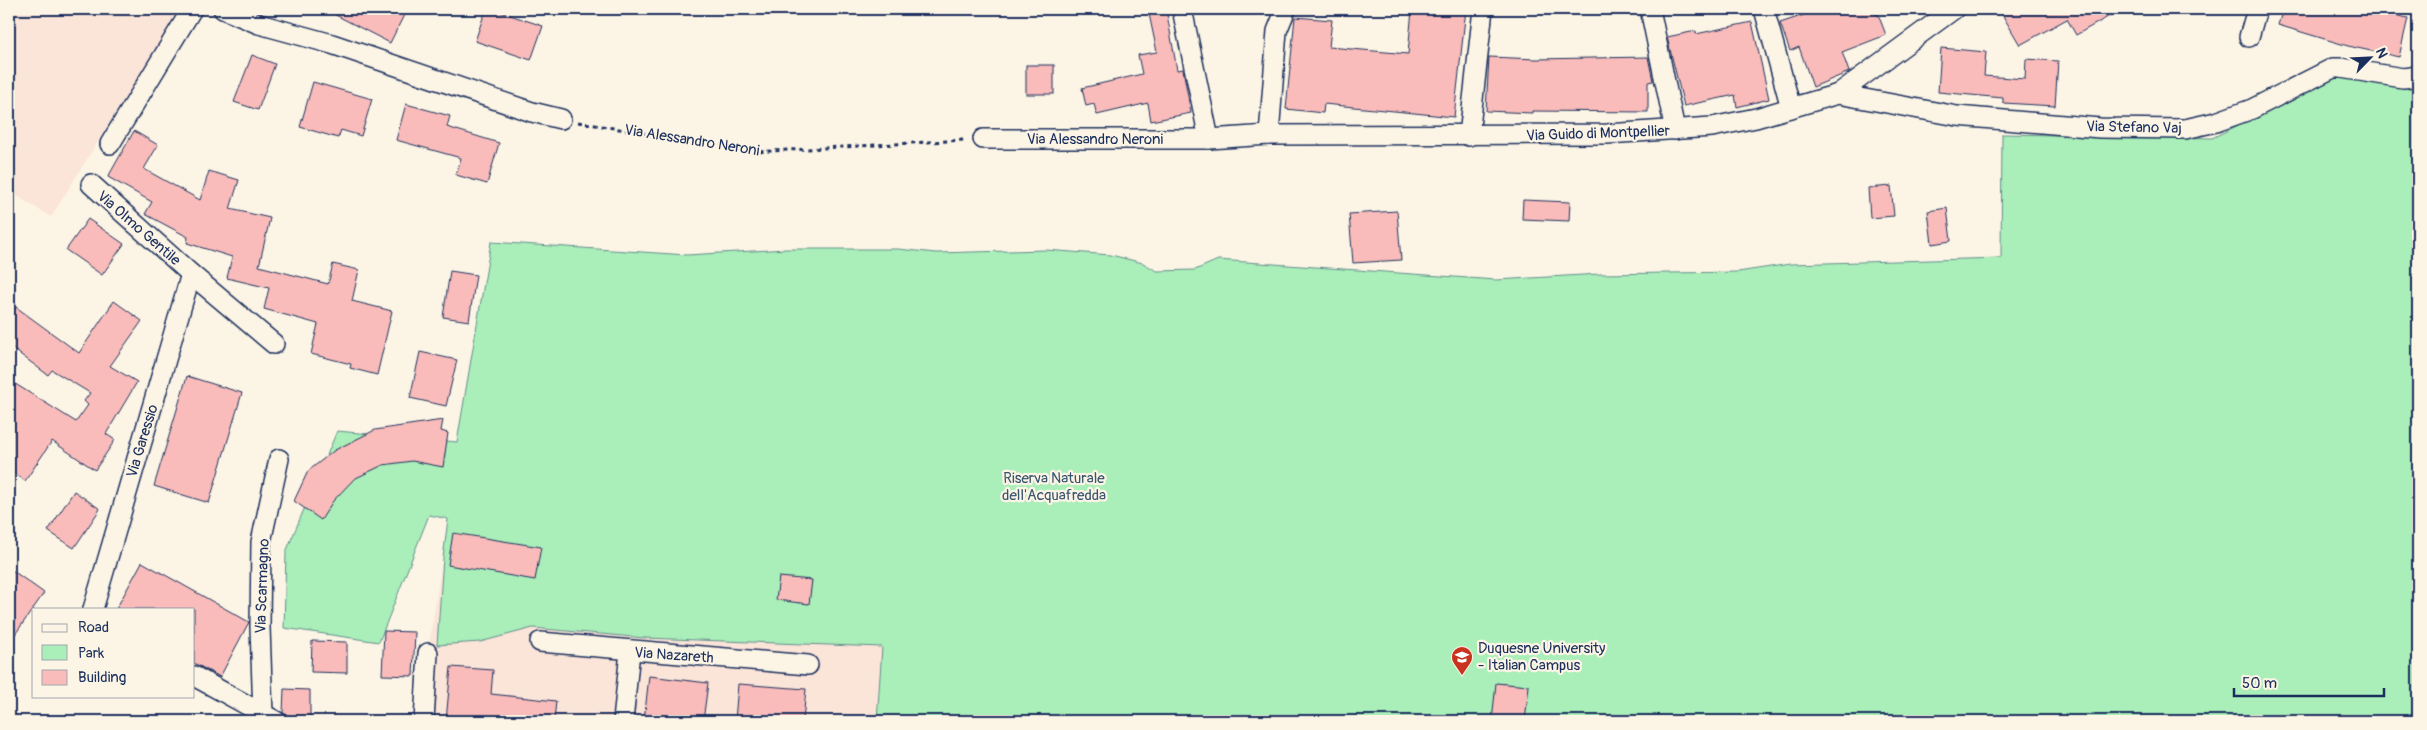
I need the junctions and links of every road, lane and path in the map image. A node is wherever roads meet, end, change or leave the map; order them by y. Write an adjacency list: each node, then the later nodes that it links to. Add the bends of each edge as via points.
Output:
1 (192, 9): 20 (street)
2 (223, 9): 14 (street, via 259,24 332,44)
3 (1182, 9): 19 (street)
4 (1286, 9): 16 (street, via 1277,31)
5 (1483, 9): 17 (street)
6 (1650, 9): 15 (street)
7 (1764, 9): 13 (street)
8 (1954, 9): 12 (street, Via Guido di Montpellier)
9 (2257, 9): 10 (street)
10 (2249, 37)
11 (2418, 76): 12 (street, Via Stefano Vaj, via 2403,78 2333,68 2232,117 2202,126 2165,130 1957,116)
12 (1838, 94): 13 (street, Via Guido di Montpellier)
13 (1791, 108): 15 (street, Via Guido di Montpellier, via 1730,124)
14 (561, 119): 18 (path, Via Alessandro Neroni, via 754,152)
15 (1675, 130): 17 (street, Via Guido di Montpellier)
16 (1269, 135): 17 (street, Via Guido di Montpellier); 19 (street, Via Guido di Montpellier)
17 (1469, 136)
18 (983, 138): 19 (street, Via Alessandro Neroni)
19 (1209, 139)
20 (110, 144)
21 (91, 184): 22 (street, Via Olmo Gentile)
22 (191, 274): 23 (street, Via Olmo Gentile); 25 (street, Via Garessio)
23 (274, 344)
24 (279, 459): 31 (street, Via Scarmagno, via 261,542 260,627)
25 (93, 608)
26 (540, 642): 27 (street, Via Nazareth)
27 (630, 651): 29 (street, Via Nazareth); 33 (street)
28 (428, 653): 32 (street)
29 (808, 665)
30 (195, 677): 31 (street)
31 (270, 718)
32 (424, 721)
33 (623, 721)

